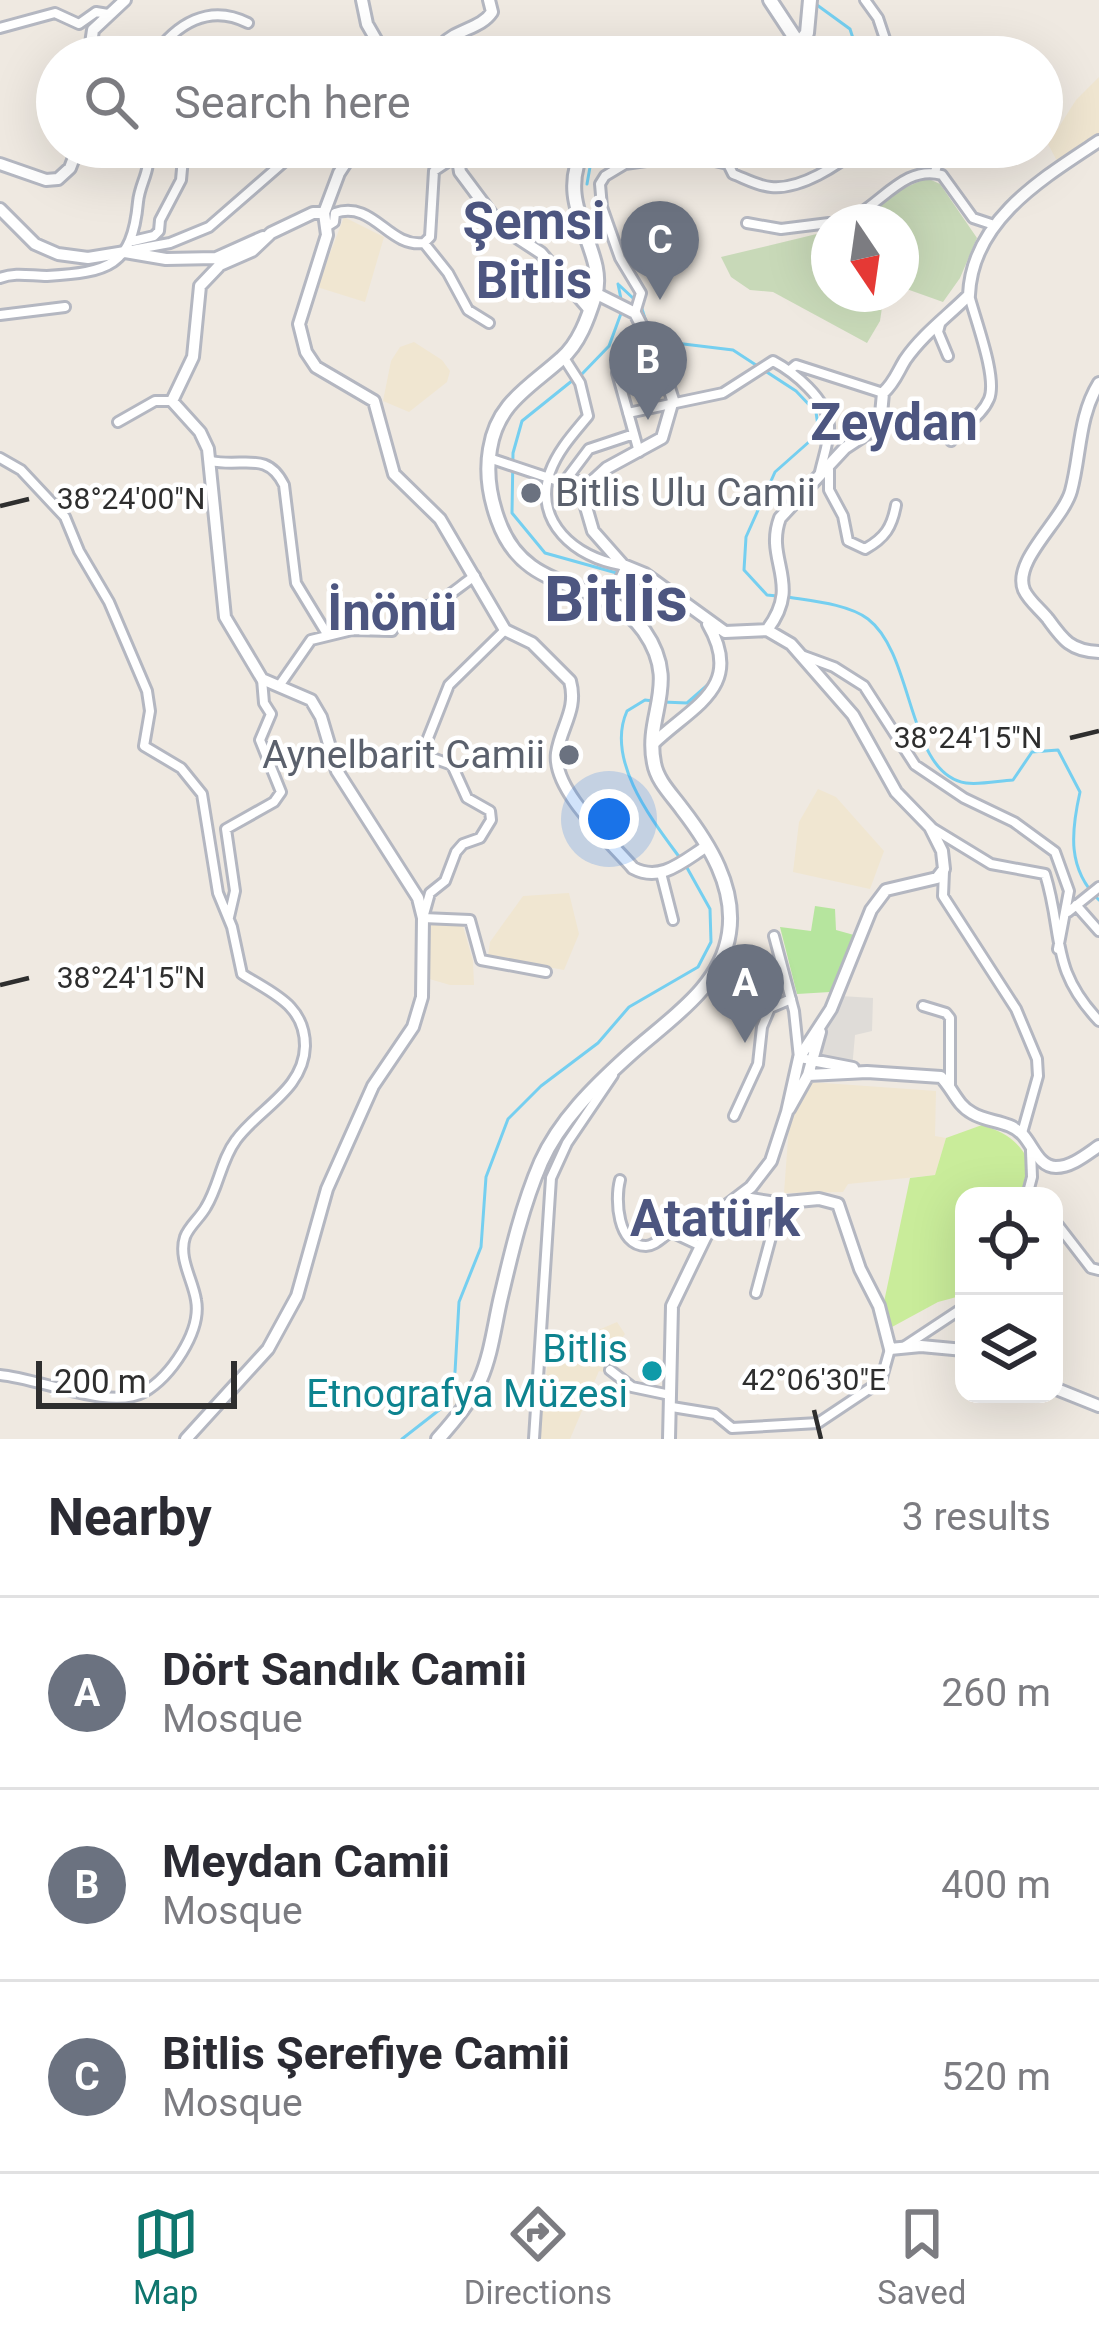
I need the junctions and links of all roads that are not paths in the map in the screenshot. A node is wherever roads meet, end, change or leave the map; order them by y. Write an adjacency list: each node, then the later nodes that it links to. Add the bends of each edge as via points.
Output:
1 (125, 0): 7 (street)
2 (362, 0): 12 (street)
3 (770, 0): 14 (main road)
4 (810, 0): 15 (main road)
5 (865, 0): 16 (street)
6 (492, 4): 13 (street, via 487,20)
7 (108, 14): 9 (street, via 95,12 79,24 55,13); 10 (street)
8 (248, 23): 11 (street, via 231,14 199,15)
9 (0, 28)
10 (93, 36)
11 (172, 36)
12 (374, 36)
13 (449, 36)
14 (792, 36)
15 (806, 36)
16 (884, 36)
17 (1099, 141): 19 (street)
18 (0, 164): 20 (street, via 46,180)
19 (1063, 165)
20 (70, 168)
21 (149, 168): 43 (street)
22 (183, 168): 43 (street, via 159,231)
23 (277, 168): 43 (street, via 208,227)
24 (342, 168): 36 (street)
25 (437, 168): 42 (street)
26 (459, 168): 49 (street, via 501,227 541,253)
27 (576, 168): 45 (main road, via 577,215)
28 (618, 168): 47 (street, via 600,184 602,207)
29 (730, 168): 30 (street, via 759,184 790,185)
30 (830, 168)
31 (936, 168): 33 (street)
32 (1058, 168): 39 (street)
33 (935, 172): 34 (street); 39 (street, via 973,218)
34 (871, 204)
35 (0, 209): 43 (street, via 34,244 58,254 88,258)
36 (324, 213): 40 (street); 41 (street)
37 (747, 223): 38 (street)
38 (811, 225)
39 (996, 225): 46 (street, via 973,266)
40 (326, 227): 42 (street, via 335,213 353,210 406,243); 75 (street, via 299,324 306,352 316,367 374,401 394,474 428,504)
41 (271, 233): 43 (street, via 216,258 166,259); 59 (street, via 200,286 193,357)
42 (424, 243): 52 (street, via 468,310)
43 (128, 246): 44 (street, via 106,266)
44 (0, 278)
45 (596, 293): 47 (street); 49 (main road)
46 (969, 295): 51 (street); 64 (street, via 991,389)
47 (631, 306): 53 (street)
48 (65, 307): 50 (street)
49 (589, 309): 55 (main road)
50 (0, 315)
51 (941, 318): 54 (street); 58 (street)
52 (489, 323)
53 (645, 337): 60 (street); 61 (street, via 617,373)
54 (948, 356)
55 (564, 358): 67 (main road, via 508,404); 70 (street, via 580,382 587,416)
56 (790, 370): 58 (street, via 796,365); 60 (street, via 766,363 724,393); 69 (street, via 825,411)
57 (1099, 383): 82 (street, via 1083,417 1070,494 1022,581 1060,639)
58 (883, 392): 69 (street, via 880,424 844,448)
59 (172, 400): 62 (street); 68 (street, via 200,432)
60 (673, 406): 61 (street); 65 (street, via 662,438)
61 (628, 413): 63 (street)
62 (118, 422)
63 (634, 434): 65 (street); 71 (street, via 590,449)
64 (951, 441)
65 (640, 453): 72 (street)
66 (0, 458): 94 (street, via 65,517 109,602 147,692 144,746 181,767 202,794)
67 (489, 458): 70 (street); 77 (main road, via 491,499 513,551 530,568)
68 (211, 461): 81 (street, via 258,462 279,474 296,583); 84 (street, via 225,617)
69 (824, 474): 73 (street, via 856,548 885,536); 80 (street, via 794,500 775,533 785,589)
70 (549, 476): 71 (street, via 564,483); 74 (street, via 546,502 556,527 588,557)
71 (568, 477): 72 (street)
72 (591, 486): 74 (street, via 588,520)
73 (896, 505)
74 (624, 570): 76 (street); 77 (street)
75 (475, 576): 79 (street); 81 (street, via 392,631)
76 (647, 581): 77 (street, via 640,595); 78 (street)
77 (614, 605): 86 (main road, via 653,646 662,692)
78 (706, 620): 80 (street, via 725,632); 86 (street, via 717,640 713,694)
79 (505, 629): 90 (street, via 570,681 573,710 557,750 565,788 633,868); 95 (street, via 449,685 424,748 452,765 467,798 491,820 456,852)
80 (766, 629): 83 (street)
81 (327, 634): 85 (street, via 311,640)
82 (1099, 652)
83 (802, 656): 87 (street, via 853,715 896,792); 93 (street, via 864,686 915,765 1055,853 1069,890)
84 (262, 679): 85 (street); 94 (street, via 271,714 260,740 281,792 226,829 235,891)
85 (279, 687): 95 (street, via 311,700 337,771)
86 (653, 745): 88 (main road, via 660,780)
87 (930, 827): 89 (street); 99 (street, via 991,864 1045,874)
88 (707, 846): 90 (street); 105 (main road, via 729,898 724,951 695,998)
89 (944, 869): 104 (street, via 937,878 886,890 871,910); 112 (street, via 943,896 1016,1009 1037,1059)
90 (661, 873): 96 (street)
91 (1098, 887): 92 (street)
92 (1076, 905): 93 (street); 97 (street)
93 (1066, 913): 99 (street)
94 (228, 917): 126 (street, via 242,974 284,998 304,1046 294,1078 237,1138 186,1234 197,1302 191,1334 137,1396)
95 (423, 918): 100 (street, via 470,920 481,960); 131 (street, via 422,997 413,1027 373,1086 327,1189 297,1296 268,1349)
96 (674, 920)
97 (1099, 931)
98 (774, 936): 101 (street)
99 (1058, 950): 103 (street, via 1081,1002)
100 (546, 972)
101 (791, 999): 104 (street); 111 (street, via 770,1008 758,1064)
102 (923, 1006): 109 (street, via 950,1018)
103 (1099, 1021)
104 (806, 1059): 106 (street); 107 (street); 108 (street)
105 (617, 1066): 132 (main road, via 566,1119 542,1161 486,1365); 133 (street, via 551,1178)
106 (795, 1072): 108 (street); 110 (street)
107 (868, 1072): 108 (street); 109 (street, via 926,1073)
108 (808, 1075): 110 (street)
109 (950, 1086): 112 (street, via 974,1115)
110 (787, 1112): 116 (street, via 771,1161)
111 (734, 1116)
112 (1026, 1139): 113 (street, via 1055,1167); 115 (street, via 1034,1162)
113 (1099, 1146)
114 (620, 1180): 119 (street, via 623,1230 633,1241 652,1246 671,1232)
115 (1029, 1187)
116 (738, 1197): 117 (street); 119 (street, via 717,1213)
117 (776, 1203): 121 (street); 124 (street, via 838,1204)
118 (1063, 1232): 120 (street)
119 (701, 1246): 128 (street, via 672,1306)
120 (1099, 1270)
121 (755, 1293)
122 (955, 1312): 124 (street)
123 (955, 1347): 124 (street)
124 (896, 1348): 130 (street, via 881,1381)
125 (610, 1370): 128 (street)
126 (0, 1376)
127 (1063, 1392): 129 (street)
128 (671, 1401): 130 (street, via 732,1428); 134 (street)
129 (1099, 1406)
130 (818, 1423): 135 (street)
131 (186, 1439)
132 (437, 1439)
133 (534, 1439)
134 (669, 1439)
135 (822, 1439)

